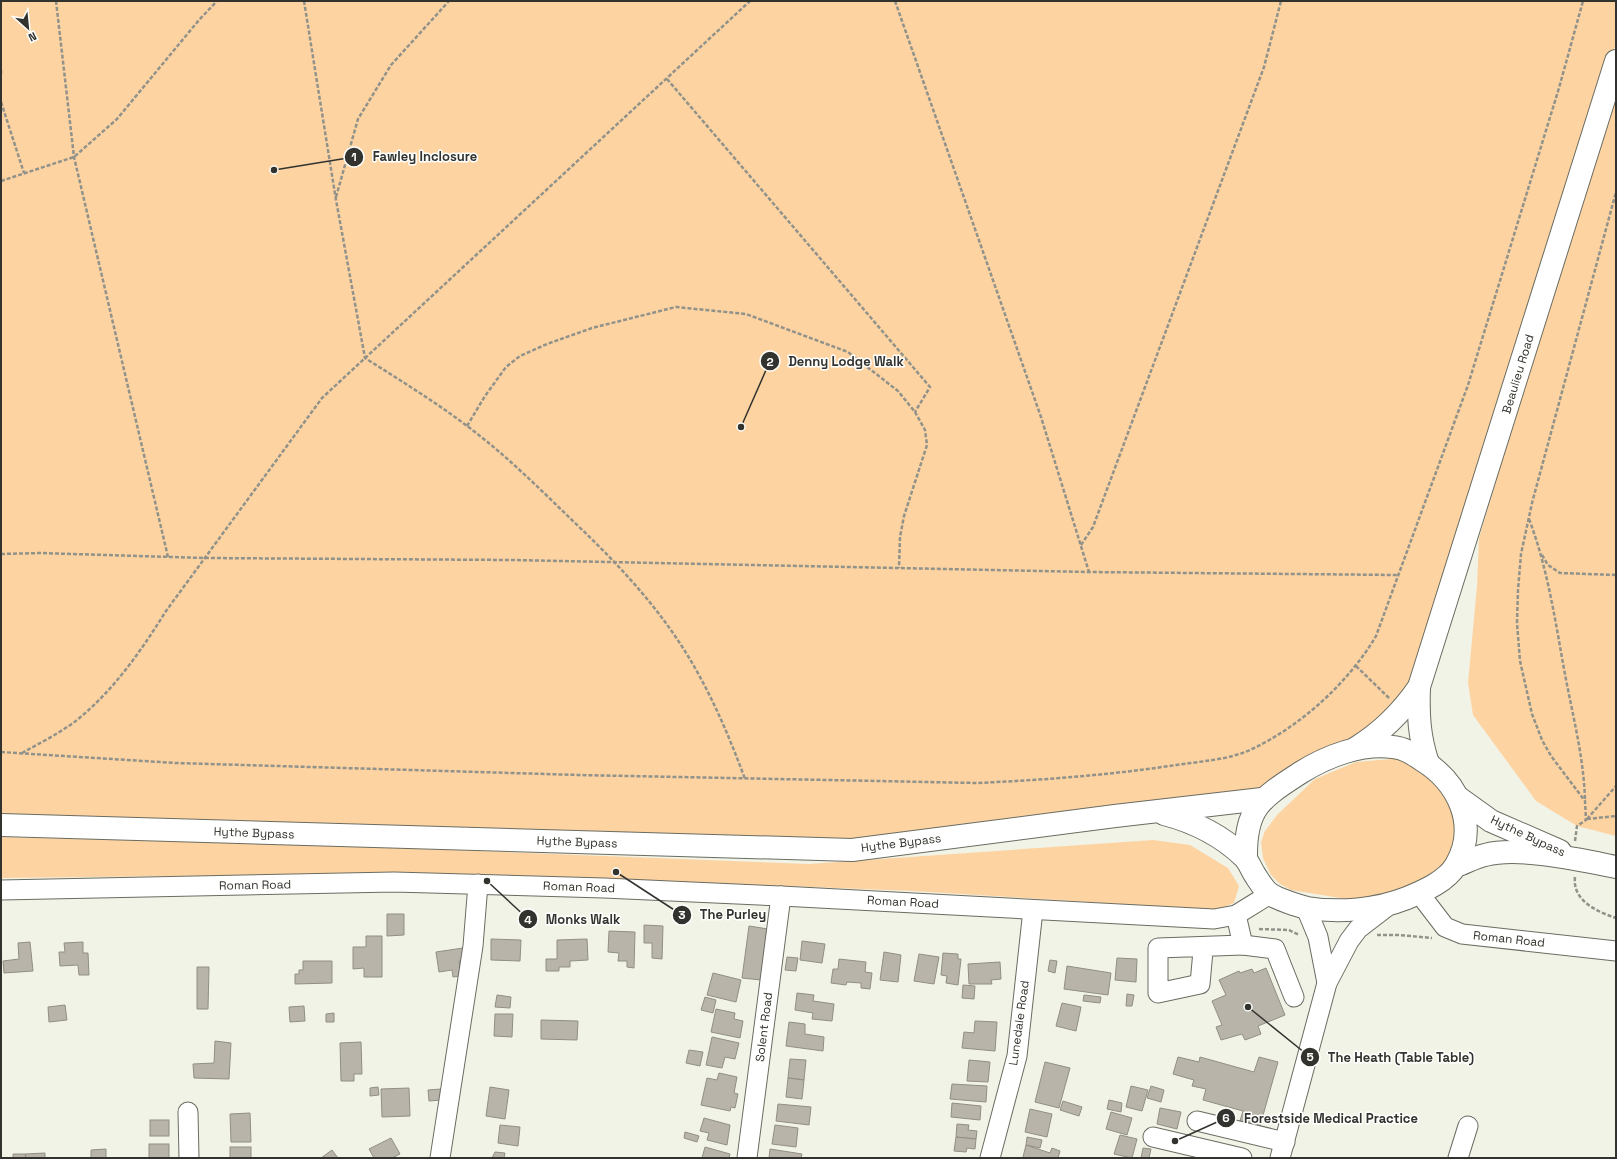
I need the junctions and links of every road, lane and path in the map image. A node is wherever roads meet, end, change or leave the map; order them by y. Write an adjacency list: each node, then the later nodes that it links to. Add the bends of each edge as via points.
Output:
1 (56, 1): 14 (path)
2 (217, 1): 14 (path, via 117,119)
3 (304, 1): 18 (path)
4 (449, 1): 18 (path, via 392,65 358,119)
5 (750, 1): 12 (path)
6 (895, 1): 23 (path, via 1041,417)
7 (1281, 1): 23 (path, via 1264,67 1093,527)
8 (1583, 1): 31 (path, via 1468,385)
9 (1616, 62): 34 (main road, Beaulieu Road)
10 (1, 70): 11 (path)
11 (1, 75)
12 (667, 79): 19 (path); 20 (path, via 930,387)
13 (1, 102): 15 (path)
14 (74, 157): 15 (path); 26 (path)
15 (24, 173): 16 (path)
16 (1, 181)
17 (1616, 192): 22 (path)
18 (336, 200): 19 (path)
19 (365, 358): 21 (path); 27 (path, via 322,398)
20 (915, 412): 21 (path, via 898,391 848,352 746,314 676,307 592,328 520,356 506,367); 29 (path, via 926,430 927,445 904,516)
21 (467, 426): 28 (path, via 537,486)
22 (1528, 518): 24 (path); 44 (path, via 1518,590 1520,661 1532,714 1542,740)
23 (1081, 546): 30 (path)
24 (1540, 553): 32 (path, via 1548,565 1560,572); 44 (path, via 1584,774)
25 (1, 554): 26 (path)
26 (168, 556): 27 (path)
27 (204, 558): 28 (path); 38 (path, via 143,647 110,688 76,720)
28 (614, 562): 29 (path); 40 (path, via 655,608 683,648 714,703)
29 (899, 568): 30 (path)
30 (1089, 572): 31 (path)
31 (1397, 575): 33 (path, via 1376,636)
32 (1616, 575)
33 (1356, 666): 35 (path); 40 (path, via 1322,701 1296,722 1252,749 1230,757 1149,769 1040,780 977,783)
34 (1420, 687): 35 (main road, Beaulieu Road); 39 (main road, Beaulieu Road, via 1418,716 1422,746)
35 (1401, 711): 36 (main road, Beaulieu Road, via 1370,739)
36 (1354, 749): 39 (main road, via 1374,746 1395,747); 43 (main road, via 1304,770)
37 (1, 752): 38 (path)
38 (21, 754): 40 (path, via 176,763)
39 (1428, 763): 42 (main road, via 1441,773)
40 (745, 779)
41 (1616, 786): 47 (path)
42 (1460, 798): 51 (main road, via 1466,836); 53 (main road, Hythe Bypass, via 1491,821)
43 (1262, 799): 45 (main road, Hythe Bypass); 50 (main road, via 1251,817 1245,835)
44 (1585, 802): 47 (path)
45 (1152, 811): 48 (main road, Hythe Bypass, via 852,850); 50 (main road, Hythe Bypass, via 1187,820 1207,829)
46 (1616, 816): 47 (path)
47 (1586, 820): 49 (path)
48 (1, 825)
49 (1577, 826)
50 (1246, 859): 57 (main road, via 1262,886)
51 (1456, 866): 53 (main road, Hythe Bypass, via 1484,855 1512,851); 56 (main road, via 1444,879)
52 (1616, 867): 53 (main road, Hythe Bypass)
53 (1574, 870): 63 (path, via 1578,892 1585,903 1599,912)
54 (478, 884): 55 (street, Roman Road, via 394,882); 58 (street, Roman Road); 79 (street, via 473,946)
55 (1, 890)
56 (1419, 893): 59 (main road); 65 (street, Roman Road, via 1445,927)
57 (1270, 894): 60 (main road); 62 (street, Roman Road)
58 (781, 896): 61 (street, Roman Road); 80 (street, Solent Road)
59 (1388, 906): 60 (main road, via 1344,910); 71 (street, via 1358,929)
60 (1306, 908): 71 (street, via 1318,937)
61 (1033, 910): 62 (street, Roman Road, via 1214,919); 81 (street, Lunedale Road, via 1017,1056)
62 (1236, 915): 68 (street)
63 (1616, 918)
64 (1389, 928): 66 (path)
65 (1462, 934): 66 (path, via 1452,940); 70 (street, Roman Road)
66 (1384, 935): 67 (path)
67 (1372, 937)
68 (1243, 945): 69 (street, via 1158,948 1158,993 1200,984); 72 (street, via 1275,948)
69 (1203, 950)
70 (1616, 951)
71 (1327, 983): 77 (street)
72 (1294, 997)
73 (188, 1112): 78 (street)
74 (1197, 1121): 77 (street)
75 (1468, 1126): 83 (street)
76 (1153, 1137): 82 (street)
77 (1282, 1150)
78 (190, 1158)
79 (440, 1158)
80 (747, 1158)
81 (990, 1158)
82 (1242, 1158)
83 (1458, 1158)

